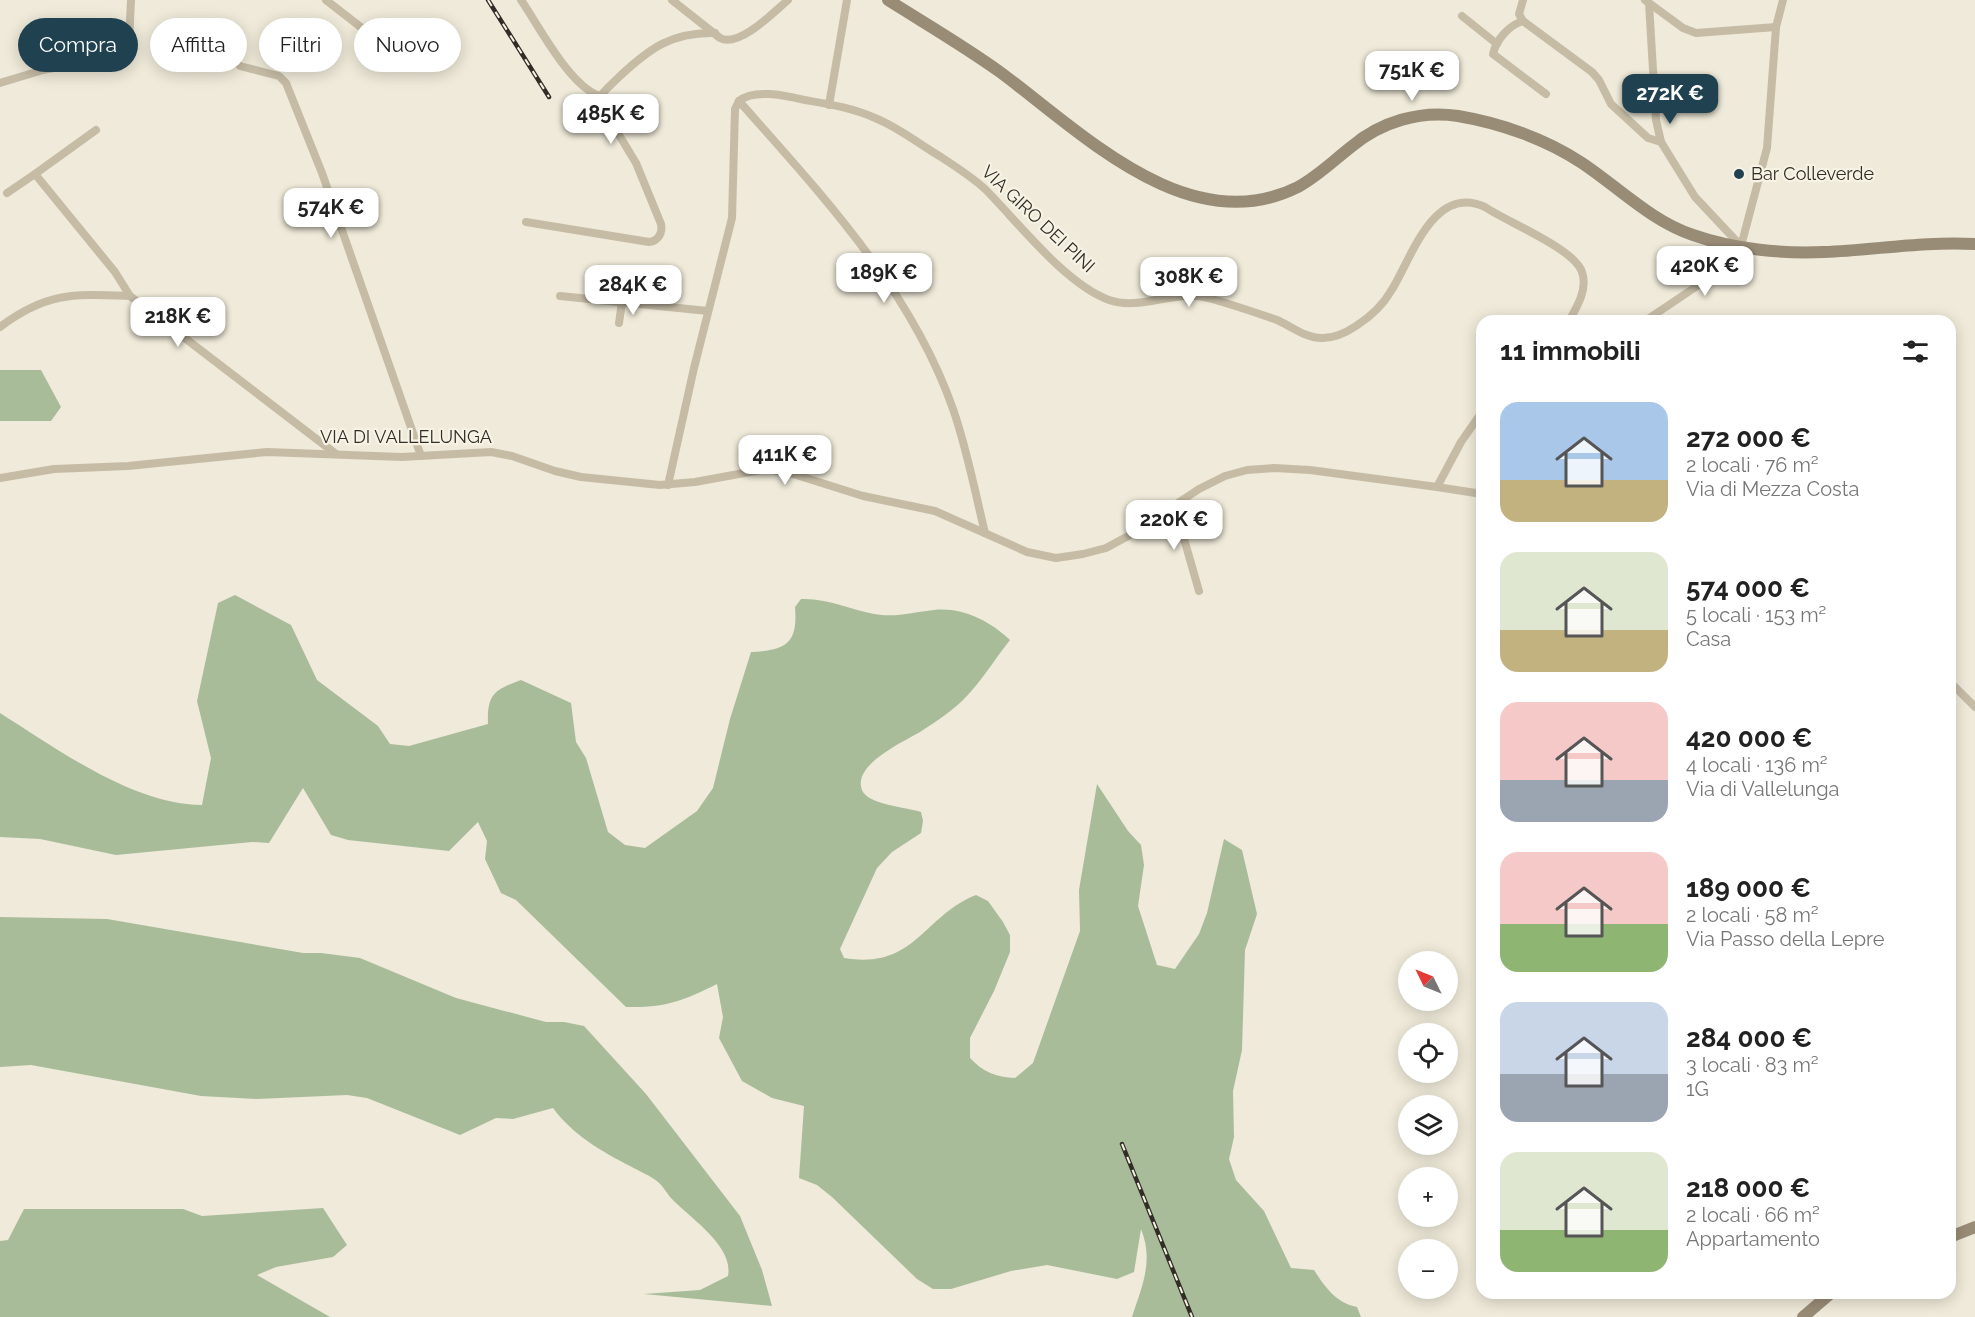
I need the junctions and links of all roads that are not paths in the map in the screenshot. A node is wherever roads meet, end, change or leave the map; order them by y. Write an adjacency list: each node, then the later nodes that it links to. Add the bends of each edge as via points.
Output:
1 (131, 0): 18 (street, via 128,45 122,55 43,70)
2 (326, 0): 13 (street)
3 (521, 0): 20 (street, via 567,68)
4 (672, 0): 15 (street)
5 (788, 0): 15 (street, via 737,38 725,40)
6 (847, 0): 22 (street)
7 (888, 0): 29 (main road, via 996,69 1108,154 1198,198 1237,202 1277,195 1313,178 1381,128 1409,118 1449,115 1497,126 1547,144 1583,164 1670,225 1701,238)
8 (1523, 0): 12 (street, via 1519,14)
9 (1783, 0): 14 (street)
10 (1647, 1): 14 (street, via 1696,33); 24 (street)
11 (1462, 16): 16 (street)
12 (1523, 21): 16 (street, via 1508,29); 24 (street, via 1592,72 1611,104 1648,138)
13 (354, 22)
14 (1776, 27): 29 (street, via 1767,148)
15 (715, 33): 20 (street, via 685,35 658,45)
16 (1497, 44): 19 (street, via 1494,56)
17 (247, 68): 40 (street, via 279,76 286,83)
18 (0, 83)
19 (1546, 94)
20 (600, 96): 27 (street, via 599,105 625,142 646,183 661,224 659,237 649,242)
21 (739, 101): 22 (street, VIA GIRO DEI PINI, via 748,96 784,96); 33 (street, via 735,109 734,210); 46 (street, via 845,222 917,333 953,409)
22 (829, 105): 34 (street, VIA GIRO DEI PINI, via 887,123 971,178 1050,257 1109,299 1132,302 1174,295 1202,296 1279,321 1316,338 1335,336 1362,322 1382,304 1430,221 1449,208 1471,203 1566,252 1577,263 1583,274 1582,289)
23 (96, 130): 25 (street)
24 (1661, 142): 29 (street, via 1695,197)
25 (34, 174): 26 (street); 30 (street, via 115,272)
26 (8, 193)
27 (526, 222)
28 (1975, 244): 29 (main road, via 1816,252)
29 (1741, 246): 35 (street, via 1709,278)
30 (130, 296): 37 (street, via 45,300); 39 (street)
31 (560, 296): 32 (street)
32 (622, 302): 33 (street); 36 (street)
33 (708, 311): 42 (street)
34 (1571, 315)
35 (1654, 315)
36 (619, 323)
37 (0, 327)
38 (1476, 421): 43 (street)
39 (336, 454): 40 (street, VIA DI VALLELUNGA); 41 (street, VIA DI VALLELUNGA, via 243,453 47,470)
40 (421, 456): 42 (street, VIA DI VALLELUNGA, via 496,453 581,477)
41 (0, 478)
42 (668, 485): 46 (street, VIA DI VALLELUNGA, via 766,469 935,511)
43 (1437, 488): 44 (street, VIA DI VALLELUNGA); 45 (street, VIA DI VALLELUNGA, via 1311,470 1260,468 1225,476)
44 (1476, 493)
45 (1174, 504): 46 (street, VIA DI VALLELUNGA, via 1119,541 1076,556 1040,556); 47 (street)
46 (985, 533)
47 (1199, 591)
48 (1956, 688): 49 (street)
49 (1975, 707)
50 (1975, 1227): 51 (main road)
51 (1956, 1235)
52 (1824, 1299): 53 (main road)
53 (1803, 1317)

